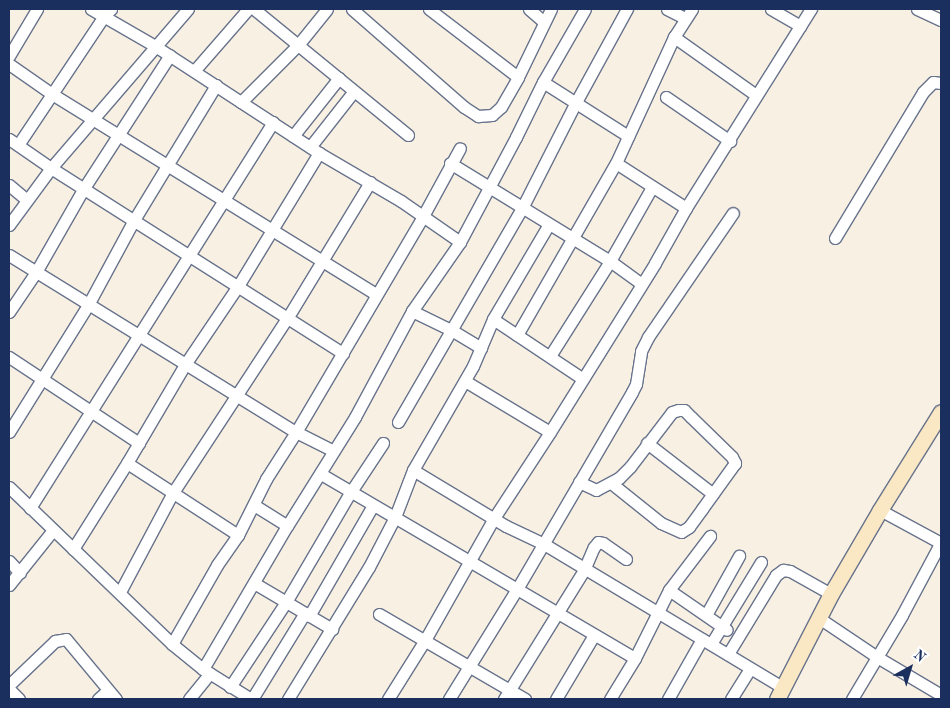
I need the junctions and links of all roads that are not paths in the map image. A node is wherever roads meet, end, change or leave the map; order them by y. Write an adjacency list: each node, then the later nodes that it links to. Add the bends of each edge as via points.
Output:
1 (37, 9): 26 (street)
2 (91, 9): 17 (street)
3 (188, 9): 23 (street)
4 (248, 9): 28 (street)
5 (254, 9): 24 (street)
6 (327, 9): 24 (street)
7 (352, 9): 30 (street, via 478,116 492,114 501,107)
8 (429, 9): 30 (street)
9 (529, 9): 20 (street)
10 (551, 9): 20 (street)
11 (585, 9): 31 (street)
12 (627, 9): 39 (street)
13 (667, 9): 18 (street)
14 (771, 9): 21 (street)
15 (811, 9): 21 (street)
16 (917, 9): 19 (street)
17 (108, 12): 23 (street); 35 (street)
18 (688, 13): 22 (street)
19 (941, 20)
20 (544, 22): 30 (street)
21 (800, 26): 36 (street)
22 (674, 37): 36 (street); 45 (street)
23 (155, 46): 25 (street); 40 (street)
24 (298, 46): 29 (street); 38 (street)
25 (170, 55): 28 (street); 42 (street)
26 (9, 56)
27 (9, 64): 35 (street)
28 (194, 71): 33 (street)
29 (339, 78): 34 (street); 44 (street)
30 (518, 78)
31 (543, 82): 39 (street); 58 (street)
32 (941, 83): 69 (street, via 933,82 923,92)
33 (216, 85): 38 (street); 52 (street)
34 (354, 90): 43 (street); 49 (street)
35 (52, 94): 40 (street); 46 (street)
36 (756, 95): 47 (street)
37 (666, 97): 47 (street)
38 (241, 102): 41 (street)
39 (576, 102): 45 (street); 61 (street)
40 (93, 119): 42 (street); 53 (street)
41 (273, 122): 44 (street); 60 (street)
42 (120, 135): 52 (street); 57 (street)
43 (408, 135)
44 (293, 136): 49 (street)
45 (628, 136): 51 (street)
46 (13, 142): 53 (street)
47 (730, 142): 62 (street)
48 (460, 148): 50 (street)
49 (315, 150): 54 (street); 68 (street)
50 (450, 163): 58 (street); 64 (street)
51 (616, 163): 56 (street); 70 (street)
52 (166, 164): 60 (street); 65 (street)
53 (51, 168): 57 (street); 59 (street)
54 (370, 182): 64 (street); 74 (street)
55 (9, 185): 59 (street)
56 (652, 187): 62 (street); 75 (street)
57 (84, 188): 65 (street); 76 (street)
58 (489, 188): 61 (street); 71 (street)
59 (27, 200): 67 (street)
60 (222, 200): 68 (street); 72 (street)
61 (522, 208): 66 (street); 85 (street)
62 (686, 208): 77 (street)
63 (733, 213): 110 (street, via 648,337 641,351 636,384)
64 (423, 216): 71 (street); 79 (street)
65 (134, 220): 72 (street); 80 (street)
66 (549, 224): 70 (street); 84 (street)
67 (9, 225)
68 (272, 232): 74 (street); 78 (street)
69 (835, 238)
70 (573, 239): 75 (street); 87 (street)
71 (460, 242): 81 (street)
72 (188, 254): 78 (street); 86 (street)
73 (9, 255): 76 (street)
74 (323, 261): 79 (street); 83 (street)
75 (610, 261): 77 (street); 90 (street)
76 (36, 272): 80 (street); 82 (street)
77 (642, 284): 94 (street)
78 (238, 286): 83 (street); 92 (street)
79 (376, 294): 89 (street)
80 (88, 305): 86 (street); 93 (street)
81 (412, 311): 85 (street); 106 (street)
82 (9, 312)
83 (288, 317): 89 (street); 96 (street)
84 (493, 319): 87 (street); 88 (street)
85 (453, 331): 88 (street); 99 (street)
86 (138, 335): 92 (street); 97 (street)
87 (516, 335): 90 (street)
88 (481, 348): 95 (street)
89 (343, 353): 101 (street)
90 (550, 356): 94 (street)
91 (9, 357): 93 (street)
92 (186, 363): 96 (street); 103 (street)
93 (43, 377): 97 (street); 100 (street)
94 (583, 379): 102 (street)
95 (465, 381): 102 (street); 108 (street)
96 (237, 396): 101 (street); 114 (street)
97 (90, 412): 103 (street); 118 (street)
98 (941, 412): 119 (main road)
99 (398, 422)
100 (9, 432)
101 (296, 432): 106 (street); 116 (street)
102 (550, 432): 121 (street)
103 (140, 443): 107 (street)
104 (383, 443): 113 (street)
105 (647, 443): 111 (street, via 630,467); 115 (street); 115 (street, via 672,412 684,410 735,463)
106 (334, 451): 109 (street)
107 (127, 463): 114 (street); 128 (street)
108 (413, 470): 120 (street); 121 (street)
109 (321, 474): 113 (street); 122 (street)
110 (579, 482): 111 (street, via 596,490); 127 (street)
111 (611, 483): 115 (street, via 661,523 681,532 689,527)
112 (9, 487): 118 (street)
113 (350, 493): 117 (street); 142 (street)
114 (172, 494): 124 (street); 140 (street)
115 (713, 494)
116 (254, 504): 122 (street); 124 (street)
117 (373, 505): 120 (street); 145 (street)
118 (30, 508): 123 (street)
119 (880, 510): 126 (street); 141 (main road)
120 (395, 516): 131 (street); 150 (street)
121 (494, 518): 127 (street); 131 (street)
122 (287, 526): 136 (street)
123 (53, 530): 128 (street); 135 (street)
124 (238, 534): 155 (street)
125 (710, 536): 139 (street)
126 (941, 542): 157 (street)
127 (544, 544): 134 (street); 138 (street)
128 (73, 549): 140 (street)
129 (740, 556): 147 (street)
130 (626, 559): 134 (street, via 598,542)
131 (470, 560): 138 (street); 153 (street)
132 (9, 561): 135 (street)
133 (761, 562): 149 (street)
134 (584, 570): 143 (street); 144 (street)
135 (20, 572): 137 (street)
136 (254, 583): 142 (street); 161 (street)
137 (9, 585)
138 (517, 589): 143 (street); 159 (street)
139 (669, 590): 144 (street); 147 (street)
140 (120, 592): 155 (street)
141 (831, 594): 148 (main road); 152 (street, via 783,570 776,575)
142 (286, 602): 145 (street); 163 (street)
143 (558, 612): 151 (street); 168 (street)
144 (658, 612): 154 (street); 158 (street)
145 (307, 614): 150 (street); 173 (street)
146 (379, 614): 153 (street)
147 (706, 614): 149 (street)
148 (819, 618): 157 (street); 167 (main road)
149 (723, 626): 152 (street); 154 (street)
150 (332, 630): 174 (street)
151 (594, 635): 158 (street); 178 (street)
152 (737, 636): 156 (street)
153 (425, 640): 159 (street); 175 (street)
154 (707, 642): 156 (street); 180 (street)
155 (172, 644): 161 (street)
156 (728, 654): 160 (street)
157 (877, 657): 166 (street); 182 (street)
158 (635, 658): 179 (street)
159 (469, 667): 168 (street); 176 (street)
160 (750, 668): 167 (street); 181 (street)
161 (206, 671): 163 (street); 172 (street)
162 (9, 685): 165 (street, via 55,641 66,639)
163 (230, 687): 173 (street)
164 (9, 689): 169 (street)
165 (108, 690): 170 (street); 171 (street)
166 (938, 693)
167 (780, 694)
168 (507, 695): 177 (street)
169 (19, 699)
170 (98, 699)
171 (116, 699)
172 (189, 699)
173 (251, 699)
174 (288, 699)
175 (388, 699)
176 (449, 699)
177 (526, 699)
178 (556, 699)
179 (610, 699)
180 (668, 699)
181 (730, 699)
182 (852, 699)

